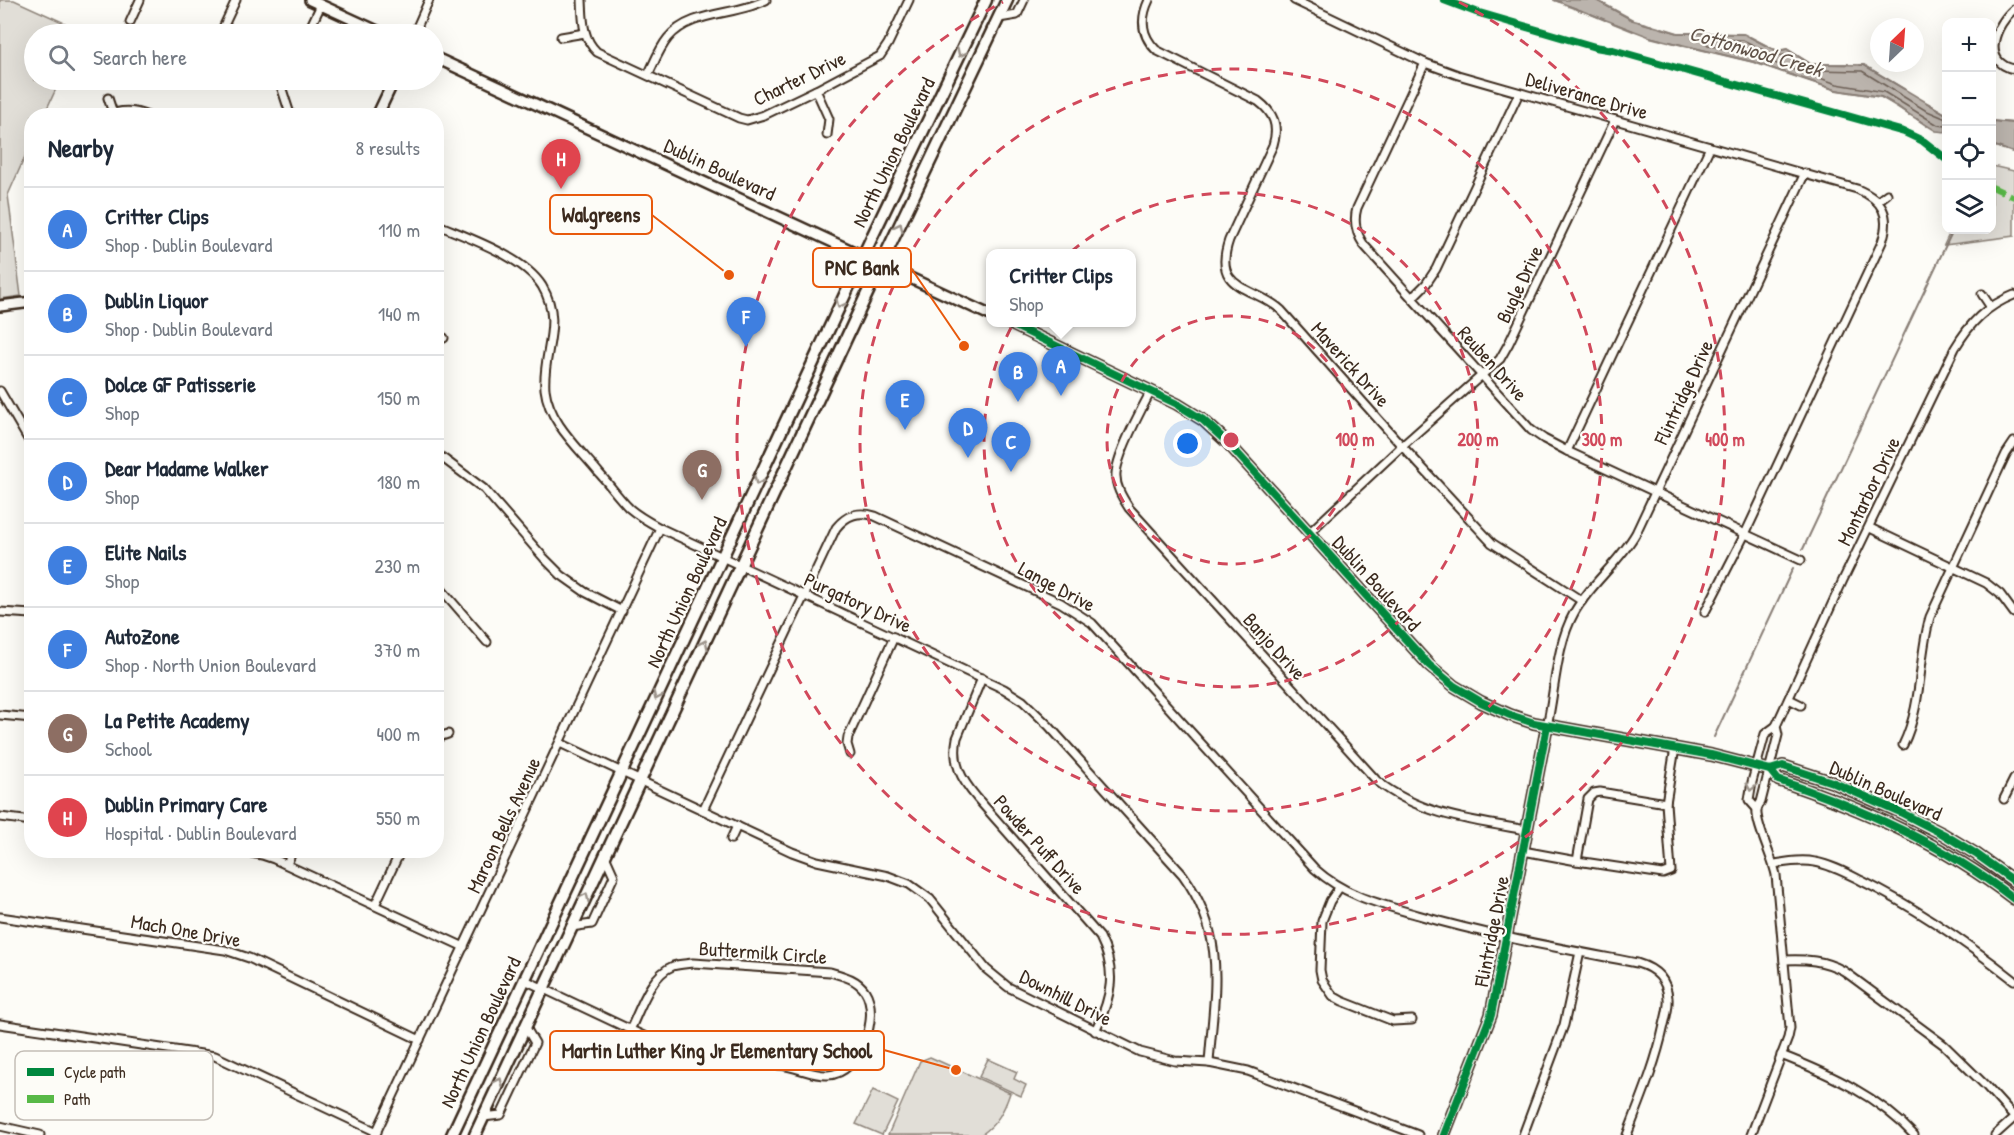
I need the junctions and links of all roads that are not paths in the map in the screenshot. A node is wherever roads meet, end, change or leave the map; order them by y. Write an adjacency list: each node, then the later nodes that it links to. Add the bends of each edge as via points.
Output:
1 (140, 0): 15 (street)
2 (236, 0): 16 (street)
3 (429, 0): 19 (street)
4 (582, 0): 20 (street)
5 (766, 0): 25 (street, via 683,26 669,37)
6 (909, 0): 28 (street, Charter Drive, via 880,56)
7 (986, 0): 41 (main road, North Union Boulevard, one-way to 41)
8 (1007, 0): 14 (main road, North Union Boulevard)
9 (1024, 0): 14 (street, via 1017,15)
10 (1149, 0): 43 (street, via 1143,28 1156,50 1258,101 1274,120 1273,145 1229,240)
11 (1294, 0): 23 (street, Deliverance Drive)
12 (314, 1): 17 (street); 18 (main road)
13 (2014, 9): 24 (street, via 1993,45 1997,60)
14 (999, 18): 42 (main road, North Union Boulevard, one-way to 14)
15 (130, 22)
16 (225, 24)
17 (310, 24)
18 (363, 24)
19 (418, 24)
20 (585, 33): 21 (street); 25 (street, Charter Drive, via 597,52)
21 (561, 37)
22 (444, 62): 41 (main road, Dublin Boulevard)
23 (1425, 63): 29 (street, Deliverance Drive); 47 (street, Reuben Drive, via 1362,196 1354,223 1364,245)
24 (2014, 69)
25 (648, 75): 28 (street, Charter Drive, via 747,120)
26 (282, 90): 32 (street)
27 (389, 90): 33 (main road)
28 (816, 90): 35 (street, via 829,119)
29 (1519, 93): 34 (street, Deliverance Drive); 47 (street, via 1436,269)
30 (108, 98): 31 (street)
31 (110, 108)
32 (288, 108)
33 (381, 108)
34 (1615, 120): 36 (street, Deliverance Drive); 53 (street, Bugle Drive, via 1509,343 1500,359)
35 (827, 135)
36 (1710, 147): 37 (street, Deliverance Drive); 59 (street)
37 (1805, 173): 39 (street, Deliverance Drive, via 1857,189); 61 (street, Flintridge Drive)
38 (1887, 194): 39 (street)
39 (1878, 201): 65 (street, via 1885,215 1882,242)
40 (444, 228): 62 (street, Purgatory Drive, via 509,257 532,273 541,285 552,311 545,377 548,403 560,426 630,509)
41 (863, 255): 42 (main road, Dublin Boulevard); 66 (main road, North Union Boulevard, one-way to 66)
42 (881, 264): 51 (main road, Dublin Boulevard); 68 (main road, North Union Boulevard)
43 (1226, 272): 44 (street); 58 (street, Maverick Drive, via 1238,286 1276,305)
44 (1217, 275)
45 (1982, 294): 50 (street)
46 (2014, 295): 50 (street, Montarbor Drive)
47 (1412, 298): 53 (street, Reuben Drive)
48 (24, 303): 49 (main road)
49 (0, 306)
50 (1990, 306): 63 (street, Montarbor Drive, via 1966,330 1955,348)
51 (986, 313)
52 (1017, 327): 55 (main road, Dublin Boulevard)
53 (1482, 376): 58 (street, Bugle Drive); 59 (street, Reuben Drive, via 1531,430)
54 (0, 391): 56 (street)
55 (1151, 391): 64 (main road, Dublin Boulevard, via 1215,430); 105 (street, Banjo Drive, via 1116,472 1128,508 1377,781 1403,799 1430,810)
56 (24, 432)
57 (2014, 442): 69 (street)
58 (1402, 446): 64 (street, Bugle Drive); 72 (street, Maverick Drive, via 1492,543)
59 (1567, 451): 61 (street, Reuben Drive)
60 (444, 459): 74 (street, via 484,489 561,575)
61 (1656, 493): 65 (street, Reuben Drive); 72 (street, Flintridge Drive, via 1624,553)
62 (660, 528): 66 (street, Purgatory Drive); 74 (street, Maroon Bells Avenue)
63 (1870, 528): 69 (street); 81 (street, Montarbor Drive)
64 (1310, 532): 85 (main road, Dublin Boulevard, via 1441,676 1495,710)
65 (1744, 534): 67 (street, Reuben Drive); 76 (street)
66 (722, 556): 68 (street, Purgatory Drive); 95 (main road, North Union Boulevard, one-way to 95)
67 (1801, 560)
68 (740, 565): 71 (street, Purgatory Drive); 97 (main road, North Union Boulevard, one-way to 68)
69 (1953, 566): 73 (street, via 1994,588); 90 (street, via 1930,617 1915,715)
70 (444, 592): 79 (street)
71 (804, 594): 78 (street, Purgatory Drive); 101 (street, Lange Drive); 116 (street, Lange Drive, via 836,528 849,515 867,513 1073,610 1106,637 1315,869)
72 (1582, 601): 85 (street, Flintridge Drive, via 1565,635)
73 (2013, 610)
74 (622, 611): 89 (street, Maroon Bells Avenue)
75 (0, 612): 77 (street)
76 (1705, 612)
77 (24, 614)
78 (894, 637): 80 (street, Purgatory Drive); 92 (street, via 848,737)
79 (487, 642)
80 (982, 678): 132 (street, Powder Puff Drive, via 957,738 957,767 977,798 1100,937 1106,950 1111,988); 137 (street, Purgatory Drive, via 1033,710 1183,874 1195,893 1210,925 1216,964)
81 (1789, 699): 82 (street); 86 (street, Montarbor Drive)
82 (1801, 705)
83 (0, 716): 84 (street)
84 (24, 718)
85 (1547, 726): 91 (main road, Dublin Boulevard); 105 (main road, Flintridge Drive)
86 (1776, 726): 93 (street, Montarbor Drive, via 1766,734); 94 (street, Montarbor Drive, via 1778,735)
87 (448, 734): 88 (street)
88 (444, 735)
89 (560, 743): 95 (street, Downhill Drive); 122 (street, Maroon Bells Avenue)
90 (1903, 745)
91 (1674, 748): 93 (main road, Dublin Boulevard); 99 (street)
92 (850, 754)
93 (1756, 766): 94 (main road, Dublin Boulevard); 100 (street, Montarbor Drive, one-way to 100, via 1749,800)
94 (1770, 770): 100 (street, Montarbor Drive); 115 (main road, Dublin Boulevard, via 1783,766 1866,796 1943,834); 117 (main road, Dublin Boulevard, via 1778,780 1913,835)
95 (622, 773): 97 (street, Downhill Drive); 125 (main road, North Union Boulevard)
96 (2014, 779): 98 (street)
97 (640, 781): 101 (street, Downhill Drive); 108 (main road, North Union Boulevard)
98 (2004, 798)
99 (1666, 803): 112 (street, via 1600,792 1591,795); 112 (street, via 1671,871 1664,874)
100 (1757, 809): 114 (street, Montarbor Drive)
101 (703, 810): 104 (street, Downhill Drive)
102 (0, 817): 103 (street)
103 (24, 820)
104 (737, 826): 106 (street); 132 (street, Downhill Drive, via 804,856 909,884 930,899 1000,982)
105 (1527, 830): 107 (main road, Flintridge Drive)
106 (731, 840)
107 (1523, 851): 112 (street); 121 (main road, Flintridge Drive)
108 (605, 856): 120 (main road, North Union Boulevard, one-way to 108); 120 (street, via 614,876 592,924)
109 (270, 858): 113 (street)
110 (290, 858): 113 (street)
111 (397, 858): 118 (street)
112 (1577, 861)
113 (287, 864): 118 (street)
114 (1774, 864): 124 (street, Montarbor Drive); 126 (street, via 1818,862 1897,898)
115 (2014, 880)
116 (1339, 888): 121 (street, Lange Drive, via 1399,910); 128 (street, via 1322,921 1322,980 1342,1002 1393,1021)
117 (2014, 899)
118 (375, 905): 122 (street)
119 (0, 917): 133 (street, Mach One Drive, via 225,950)
120 (571, 927): 127 (main road, North Union Boulevard)
121 (1507, 937): 123 (street, Lange Drive); 146 (main road, Flintridge Drive, via 1491,1015)
122 (464, 947): 133 (street, Maroon Bells Avenue)
123 (1580, 952): 147 (street, via 1560,1034); 148 (street, Lange Drive, via 1648,966 1666,987 1668,1007 1660,1046)
124 (1784, 960): 135 (street, Montarbor Drive, via 1790,1028); 139 (street, via 1816,960 1844,971 1944,1045)
125 (525, 980): 127 (street, Buttermilk Circle); 143 (main road, North Union Boulevard)
126 (2014, 980)
127 (542, 988): 130 (main road, North Union Boulevard); 131 (street, Buttermilk Circle)
128 (1412, 1020)
129 (0, 1024): 134 (street)
130 (525, 1026): 138 (main road, North Union Boulevard, one-way to 130); 138 (street, North Union Boulevard, via 535,1043 501,1115)
131 (630, 1030): 131 (street, Buttermilk Circle, via 700,1061 780,1065 827,1075 843,1071 858,1056 871,1011 860,985 837,974 693,963 673,966 658,977)
132 (1095, 1031): 137 (street, Downhill Drive, via 1149,1055)
133 (420, 1040): 141 (street, Maroon Bells Avenue)
134 (181, 1051)
135 (1781, 1055): 149 (street, Montarbor Drive); 150 (street, via 1857,1090 1891,1113)
136 (213, 1056): 141 (street)
137 (1209, 1063): 145 (street, Downhill Drive, via 1259,1074)
138 (483, 1117): 144 (main road, North Union Boulevard)
139 (2014, 1118): 151 (street)
140 (0, 1126): 142 (street)
141 (376, 1133)
142 (40, 1135)
143 (452, 1135)
144 (475, 1135)
145 (1418, 1135)
146 (1444, 1135)
147 (1523, 1135)
148 (1627, 1135)
149 (1751, 1135)
150 (1914, 1135)
151 (1995, 1135)

